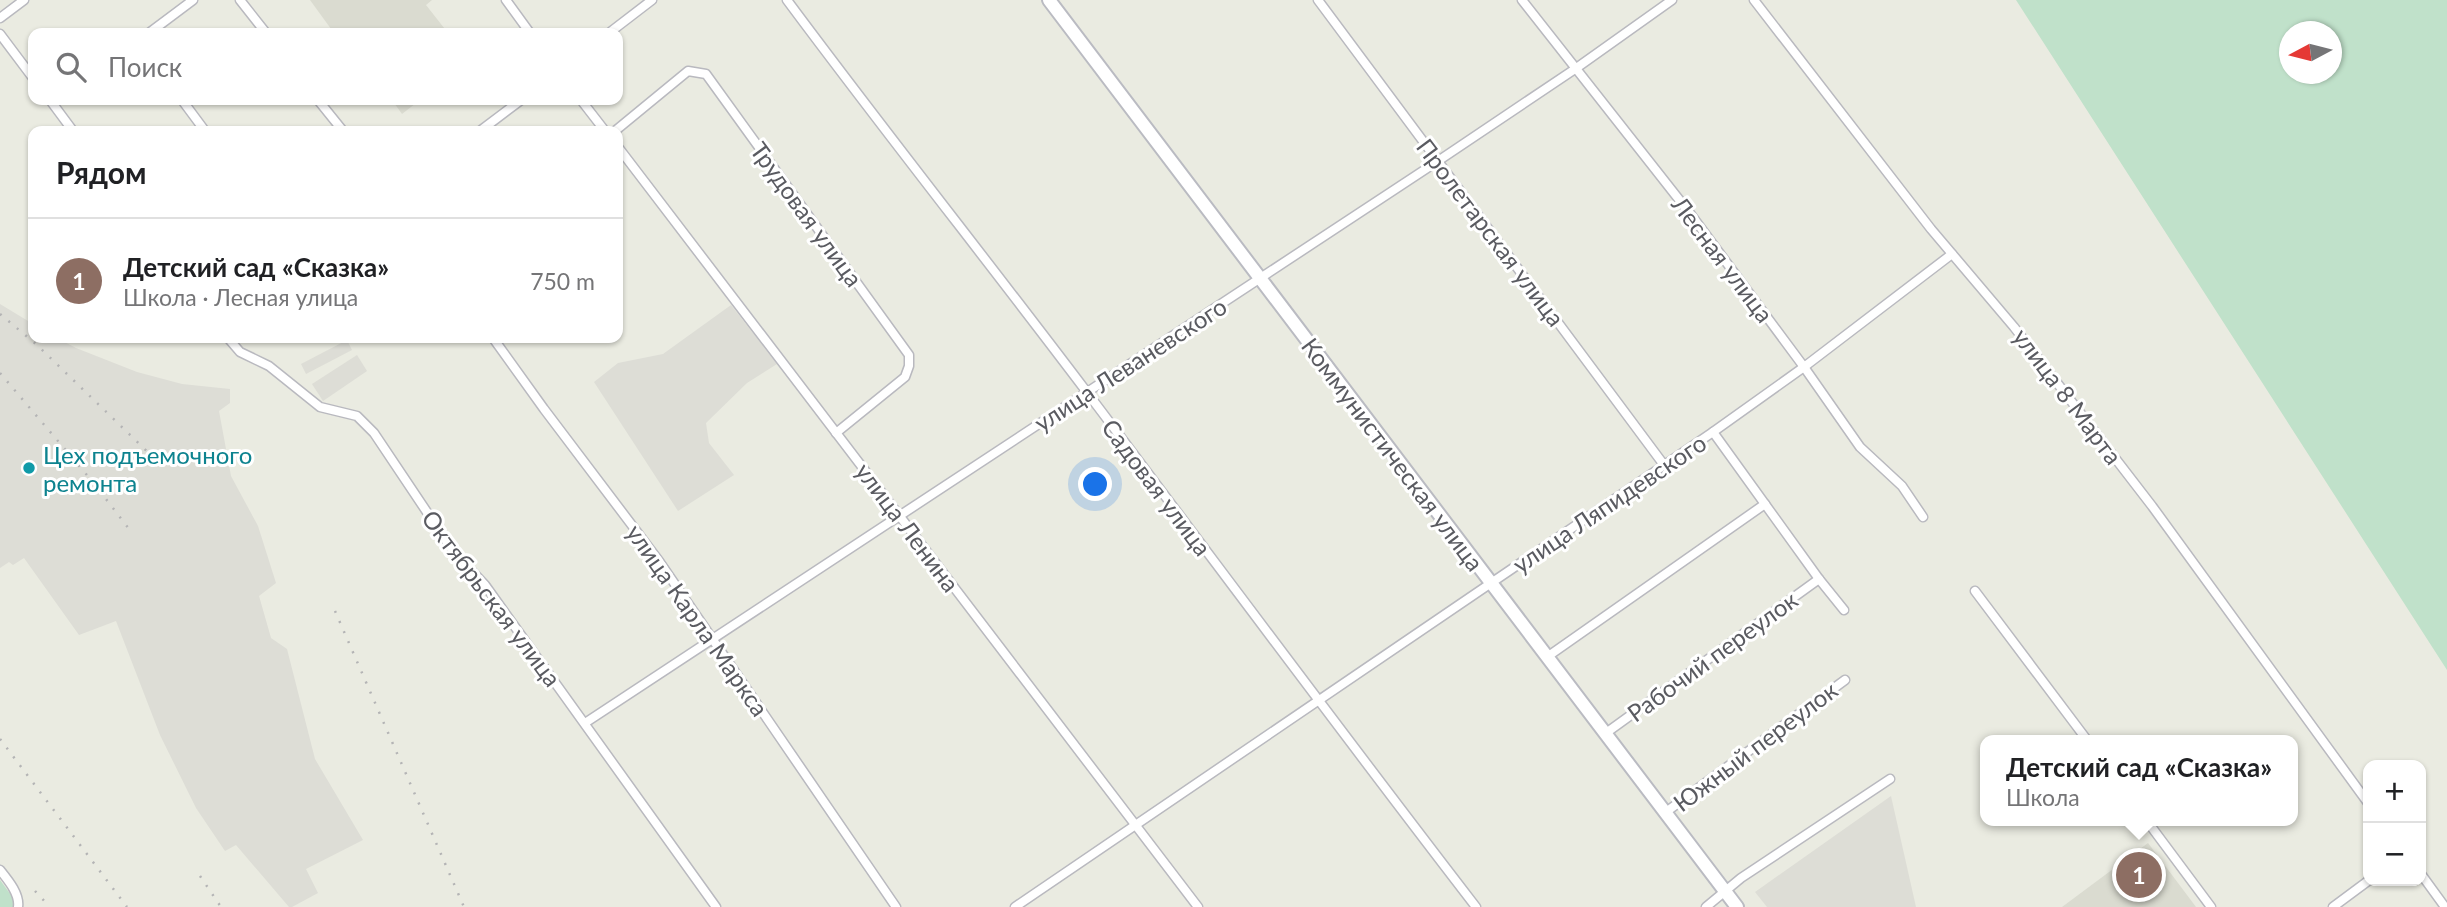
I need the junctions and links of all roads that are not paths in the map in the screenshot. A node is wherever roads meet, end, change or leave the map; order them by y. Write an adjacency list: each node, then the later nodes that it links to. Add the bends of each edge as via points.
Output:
1 (24, 0): 12 (street)
2 (193, 0): 13 (street)
3 (240, 0): 14 (street)
4 (506, 0): 15 (street)
5 (652, 0): 16 (street)
6 (787, 0): 38 (street, Садовая улица)
7 (1049, 0): 34 (street, Коммунистическая улица)
8 (1318, 0): 32 (street, Пролетарская улица)
9 (1522, 0): 18 (street, Лесная улица)
10 (1672, 0): 18 (street, улица Леваневского)
11 (1754, 0): 33 (street, улица 8 Марта)
12 (0, 18)
13 (156, 28)
14 (262, 28)
15 (526, 28)
16 (616, 28)
17 (0, 34): 19 (street)
18 (1575, 69): 32 (street, улица Леваневского); 37 (street, Лесная улица, via 1692,216)
19 (28, 71)
20 (54, 105): 25 (street)
21 (186, 105): 26 (street)
22 (322, 105): 27 (street)
23 (514, 105): 28 (street)
24 (585, 105): 29 (street)
25 (69, 126)
26 (201, 126)
27 (339, 126)
28 (487, 126)
29 (601, 126)
30 (621, 126): 40 (street, Трудовая улица, via 688,71 706,74 909,355 905,377)
31 (623, 155): 40 (street, улица Ленина)
32 (1438, 161): 34 (street, улица Леваневского); 41 (street, Пролетарская улица)
33 (1952, 254): 37 (street, улица Ляпидевского); 57 (street, улица 8 Марта, via 1999,307 2144,496)
34 (1259, 279): 38 (street, улица Леваневского); 46 (street, Коммунистическая улица)
35 (232, 343): 53 (street, Октябрьская улица, via 320,407 357,416 374,433 453,551 485,585)
36 (497, 343): 49 (street, улица Карла Маркса)
37 (1804, 368): 39 (street, улица Ляпидевского); 44 (street, Лесная улица, via 1860,447 1902,486)
38 (1087, 392): 43 (street, улица Леваневского); 52 (street, Садовая улица)
39 (1713, 432): 41 (street, улица Ляпидевского); 42 (street)
40 (836, 433): 43 (street, улица Ленина)
41 (1664, 465): 46 (street, улица Ляпидевского)
42 (1765, 504): 45 (street); 50 (street)
43 (901, 517): 49 (street, улица Леваневского); 59 (street, улица Ленина)
44 (1923, 517)
45 (1819, 579): 48 (street); 54 (street, Рабочий переулок)
46 (1491, 583): 50 (street, Коммунистическая улица); 52 (street, улица Ляпидевского)
47 (1975, 591): 55 (street)
48 (1844, 610)
49 (713, 640): 53 (street, улица Леваневского); 67 (street, улица Карла Маркса)
50 (1547, 657): 54 (street, Коммунистическая улица)
51 (1844, 680): 58 (street, Южный переулок)
52 (1317, 701): 59 (street, улица Ляпидевского); 70 (street, Садовая улица)
53 (586, 723): 66 (street, Октябрьская улица)
54 (1606, 733): 58 (street, Коммунистическая улица)
55 (2083, 735)
56 (1890, 779): 64 (street)
57 (2363, 796)
58 (1666, 812): 64 (street, Коммунистическая улица)
59 (1135, 825): 68 (street, улица Ляпидевского); 69 (street, улица Ленина)
60 (2151, 826): 73 (street)
61 (0, 870): 65 (street)
62 (2426, 881): 75 (street)
63 (2363, 885): 74 (street)
64 (1726, 892): 71 (street); 72 (street, Коммунистическая улица)
65 (19, 905)
66 (716, 907)
67 (896, 907)
68 (1015, 907)
69 (1198, 907)
70 (1476, 907)
71 (1706, 907)
72 (1738, 907)
73 (2211, 907)
74 (2333, 907)
75 (2445, 907)

